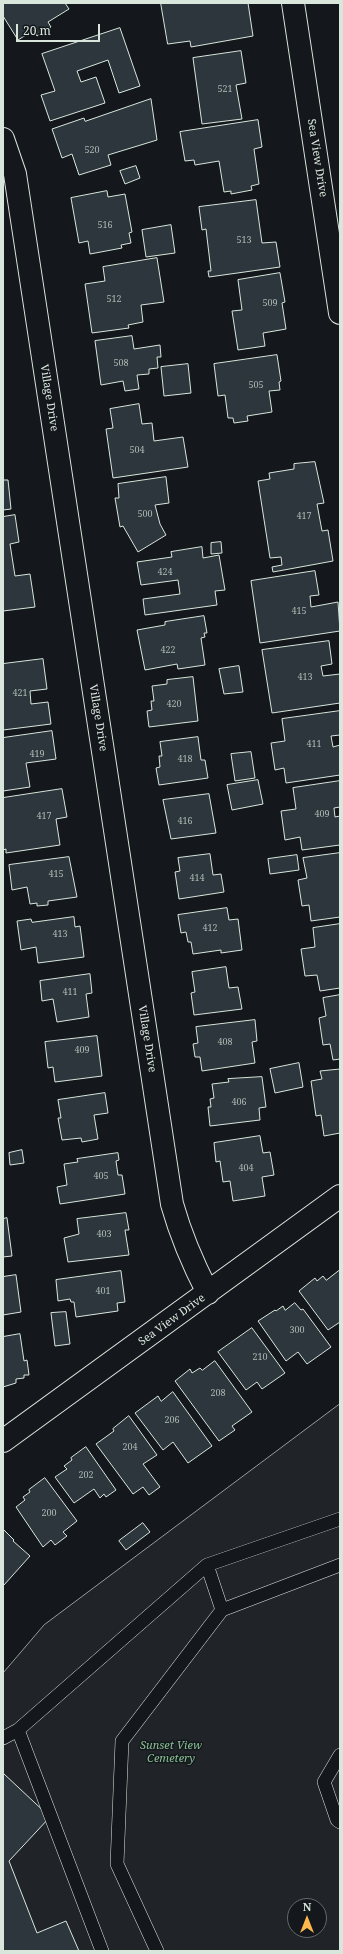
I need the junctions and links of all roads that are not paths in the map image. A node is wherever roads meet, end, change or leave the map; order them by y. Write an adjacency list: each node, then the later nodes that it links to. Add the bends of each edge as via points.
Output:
1 (293, 3): 3 (street, Sea View Drive)
2 (3, 138): 5 (street, Village Drive, via 15,174 172,1204 192,1263)
3 (340, 313)
4 (340, 1196): 5 (street, Sea View Drive)
5 (208, 1293): 6 (street, Sea View Drive)
6 (3, 1441)
7 (340, 1519): 8 (lane)
8 (207, 1565): 10 (lane); 11 (lane)
9 (340, 1565): 10 (lane)
10 (222, 1610): 16 (lane, via 122,1741 117,1864)
11 (18, 1730): 12 (lane); 15 (lane)
12 (3, 1738)
13 (340, 1755): 14 (lane, via 324,1782 337,1820)
14 (340, 1822)
15 (102, 1951)
16 (157, 1951)

